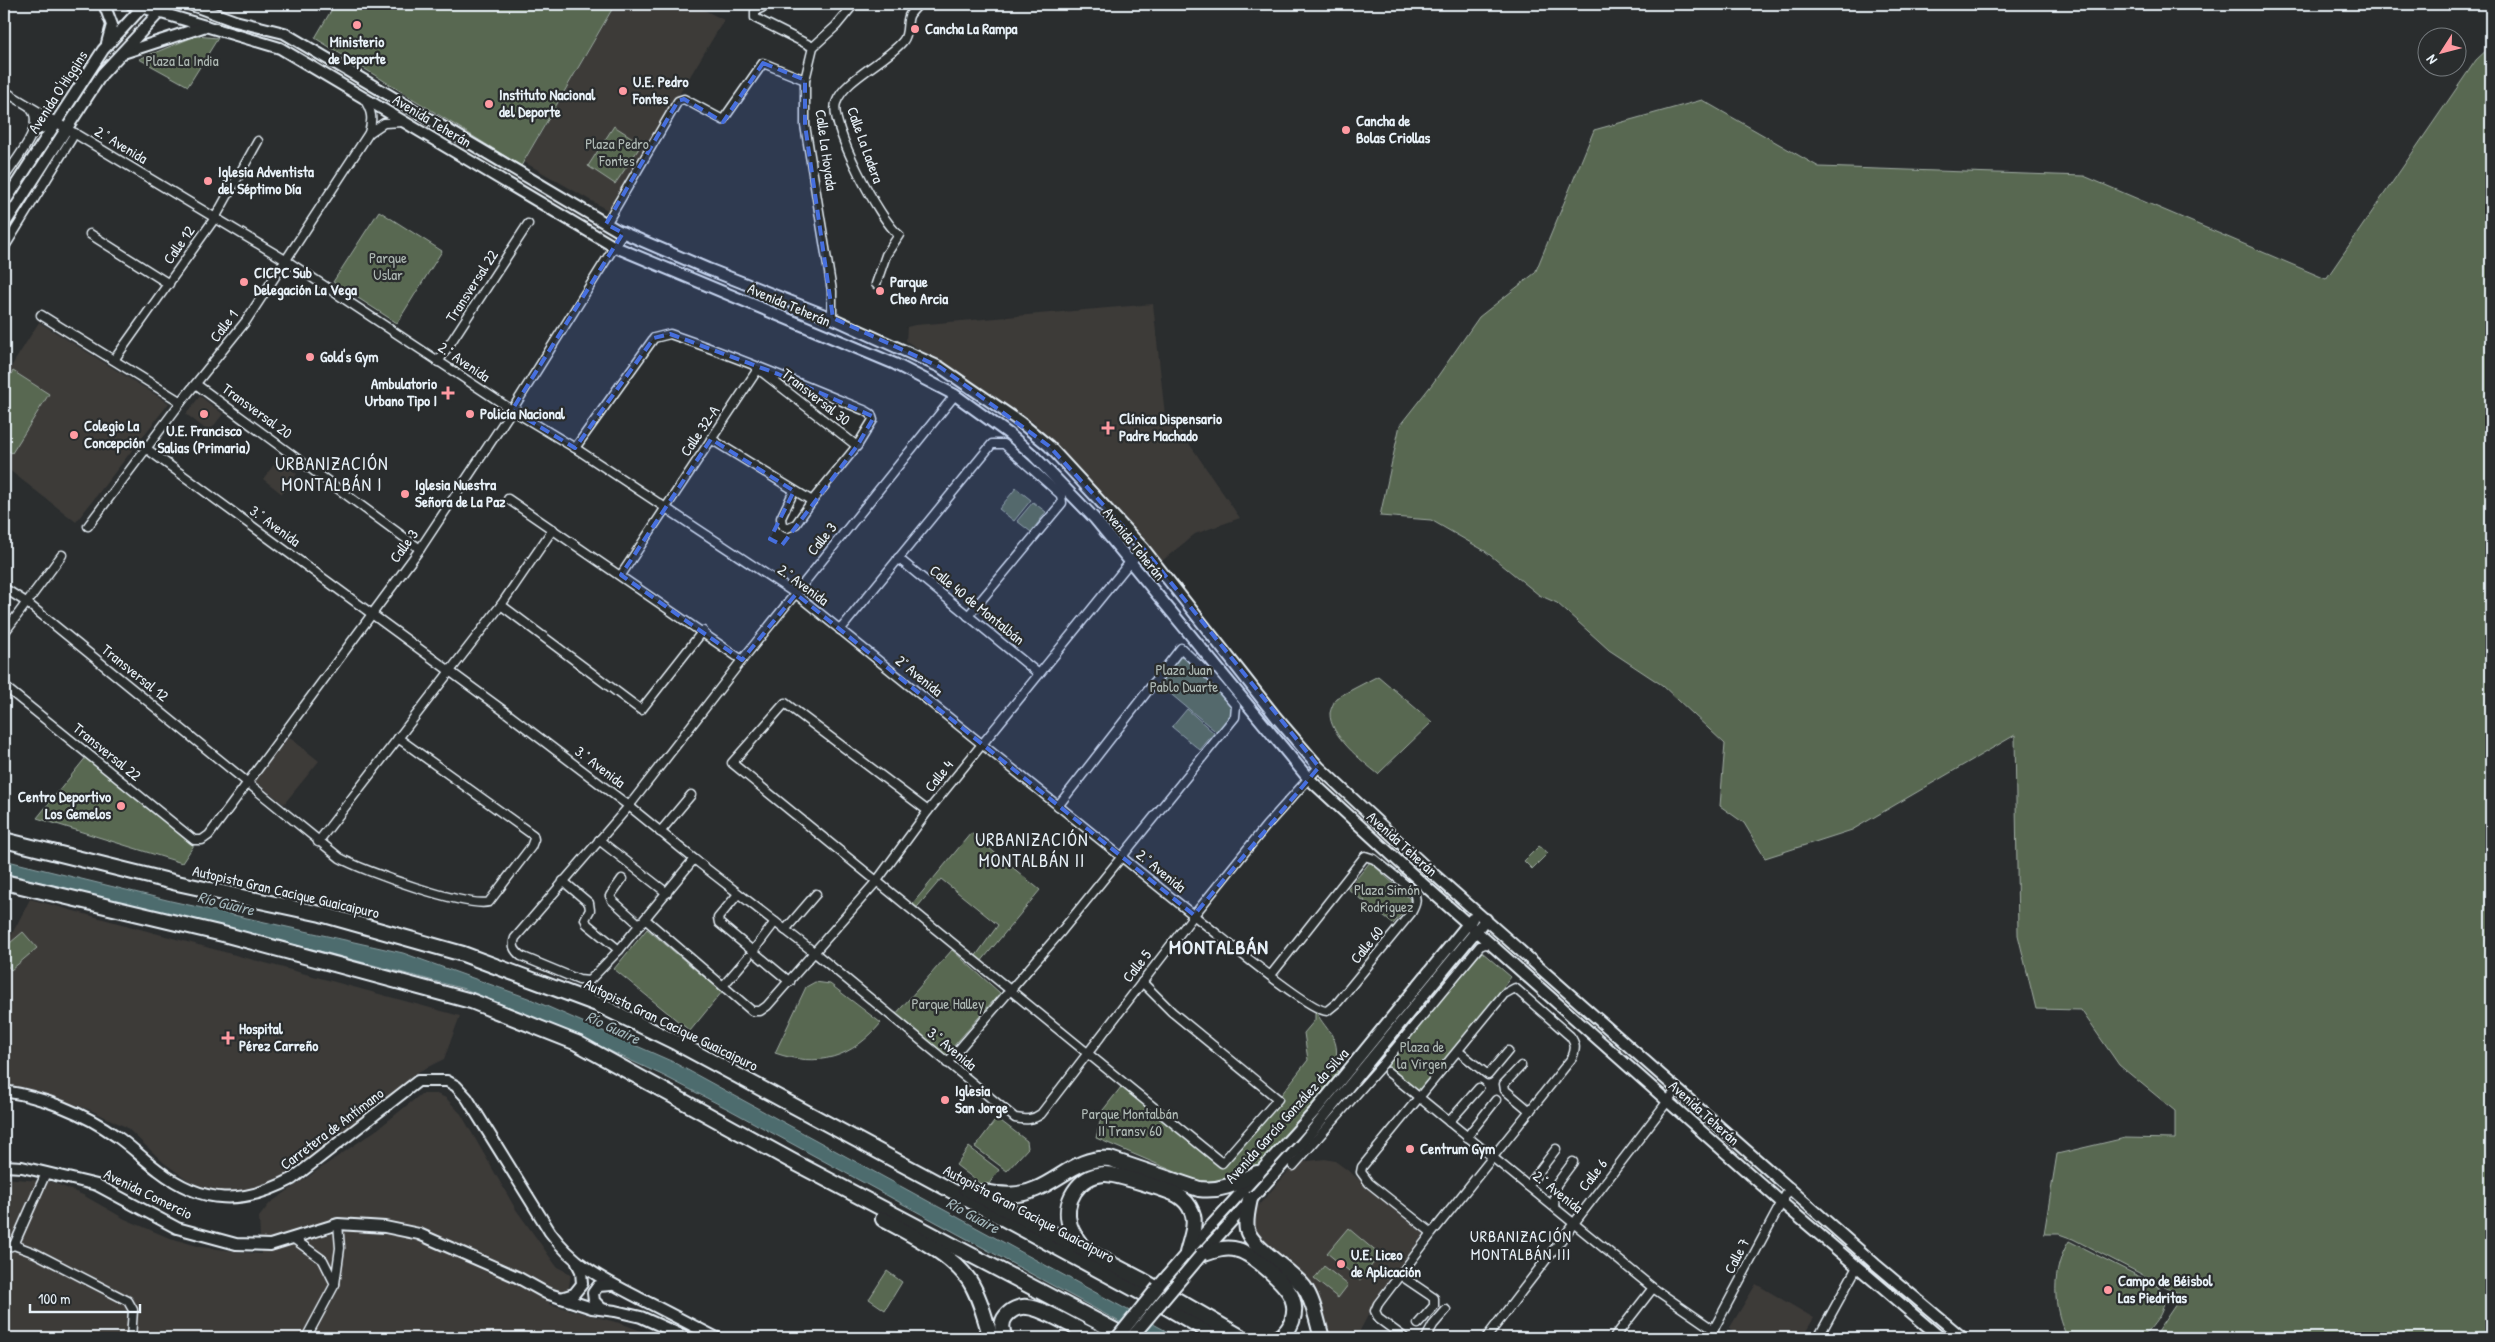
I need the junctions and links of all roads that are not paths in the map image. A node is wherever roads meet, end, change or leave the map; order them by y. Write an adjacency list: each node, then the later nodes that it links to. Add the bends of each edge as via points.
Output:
1 (104, 4): 13 (main road, via 112,25 110,38)
2 (131, 4): 8 (main road, Avenida Teherán)
3 (189, 4): 10 (main road, Avenida Teherán)
4 (208, 4): 10 (main road)
5 (770, 4): 12 (street, via 755,10 755,18)
6 (854, 4): 12 (street)
7 (919, 4): 37 (street, Calle La Ladera, via 909,16 904,40 890,55 861,74 835,106 846,142 869,195 890,229 899,235 886,255)
8 (144, 5): 9 (main road, Avenida Teherán); 13 (main road, Avenida O'Higgins)
9 (163, 8): 11 (main road, Avenida Teherán); 14 (main road, Avenida O'Higgins)
10 (227, 18): 29 (main road, Avenida Teherán, via 284,33)
11 (206, 26): 14 (main road); 17 (main road, Avenida Teherán, via 280,48)
12 (814, 47): 15 (street, Calle La Hoyada)
13 (103, 50): 19 (main road, Avenida O'Higgins)
14 (122, 54): 22 (main road, Avenida O'Higgins, via 102,74)
15 (805, 80): 29 (street, via 763,63 723,120 684,99 678,101); 39 (street, Calle La Hoyada, via 806,125 832,291)
16 (4, 91): 18 (street, 2.° Avenida)
17 (362, 97): 20 (main road, Avenida Teherán); 23 (street, via 371,113)
18 (28, 106): 19 (street, 2.° Avenida); 21 (street, Avenida O'Higgins, via 35,116)
19 (55, 122): 21 (main road); 22 (street, 2.° Avenida); 26 (main road, Avenida O'Higgins)
20 (402, 122): 23 (street, via 384,123); 33 (main road, Avenida Teherán)
21 (35, 130): 25 (street, Avenida O'Higgins)
22 (70, 131): 27 (street, 2.° Avenida); 30 (main road, Avenida O'Higgins); 34 (street, Avenida O'Higgins, via 69,144)
23 (369, 133): 35 (street, Calle 1)
24 (258, 141): 27 (street, Calle 12)
25 (4, 178)
26 (4, 203)
27 (215, 218): 35 (street, 2.° Avenida); 36 (street, Calle 12)
28 (528, 224): 41 (street, Transversal 22)
29 (606, 224): 31 (main road, Avenida Teherán)
30 (4, 225)
31 (623, 233): 33 (street, Calle 3); 39 (main road, Avenida Teherán)
32 (90, 234): 36 (street)
33 (613, 246): 45 (main road, Avenida Teherán, via 895,364); 47 (street, Calle 3)
34 (4, 248)
35 (287, 261): 41 (street, 2.° Avenida); 44 (street, Calle 1)
36 (169, 284): 40 (street, Calle 12)
37 (876, 284)
38 (41, 315): 40 (street)
39 (832, 318): 59 (main road, Avenida Teherán, via 940,367 986,397 1049,446)
40 (114, 360): 46 (street)
41 (438, 362): 47 (street, 2.° Avenida)
42 (758, 369): 43 (street, Transversal 30); 48 (street, Calle 32-A); 50 (street, Transversal 30, via 741,359 662,334 654,338)
43 (777, 378): 49 (street, Transversal 30); 49 (street, via 871,414 871,426)
44 (197, 385): 46 (street, Calle 1); 58 (street, Transversal 20)
45 (955, 395): 62 (main road, Avenida Teherán, via 1033,455 1090,512); 65 (street, Calle 3)
46 (181, 402): 51 (street, Calle 1)
47 (512, 410): 50 (street, 2.° Avenida); 58 (street, Calle 3)
48 (711, 439): 52 (street); 55 (street, Calle 32-A)
49 (857, 446): 54 (street)
50 (575, 448): 55 (street, 2.° Avenida)
51 (147, 449): 56 (street, Calle 1); 68 (street, 3.° Avenida)
52 (794, 491): 54 (street); 54 (street, via 781,518 782,525 792,528)
53 (508, 499): 57 (street)
54 (812, 501)
55 (665, 508): 63 (street, Calle 32-A); 65 (street, 2.° Avenida)
56 (88, 526)
57 (553, 529): 63 (street); 67 (street)
58 (420, 549): 68 (street, Calle 3)
59 (1144, 549): 62 (street, Calle 4); 79 (main road, Avenida Teherán)
60 (62, 555): 66 (street)
61 (898, 558): 69 (street, Calle 40 de Montalbán); 69 (street, via 992,444 1004,444 1061,495 1062,503); 70 (street)
62 (1130, 562): 75 (street, Calle 4); 80 (main road, Avenida Teherán)
63 (621, 575): 71 (street)
64 (4, 588): 66 (street, Transversal 12)
65 (796, 594): 70 (street, 2.° Avenida); 73 (street, Calle 3)
66 (26, 602): 72 (street); 81 (street, Transversal 12)
67 (502, 606): 71 (street, via 641,710); 74 (street)
68 (371, 615): 74 (street, 3.° Avenida); 81 (street, Calle 3)
69 (968, 616): 75 (street, Calle 40 de Montalbán)
70 (840, 630): 78 (street, 2° Avenida)
71 (703, 632): 73 (street)
72 (4, 633)
73 (742, 660): 83 (street, Calle 3)
74 (449, 671): 77 (street); 83 (street, 3.° Avenida)
75 (1039, 674): 78 (street, Calle 4)
76 (4, 686): 88 (street, Transversal 22)
77 (398, 738): 90 (street); 90 (street, Transversal 12, via 533,835 531,847 495,896 480,905 448,897 360,869)
78 (982, 744): 84 (street, 2.° Avenida); 85 (street, Calle 4)
79 (1319, 767): 80 (street, Calle 5); 101 (main road, Avenida Teherán)
80 (1308, 778): 100 (street, Calle 5); 104 (main road, Avenida Teherán)
81 (248, 783): 88 (street, Calle 3, via 209,835 202,840); 90 (street, Transversal 12)
82 (691, 795): 86 (street)
83 (629, 806): 86 (street, 3.° Avenida); 89 (street, Calle 3)
84 (1058, 806): 91 (street, 2.° Avenida); 91 (street, via 1181,648 1236,706 1235,717)
85 (928, 811): 96 (street, Calle 4); 96 (street, via 785,703 732,763)
86 (660, 832): 92 (street, 3.° Avenida)
87 (4, 840): 130 (highway, Autopista Gran Cacique Guaicaipuro, via 321,914 462,954 597,1004)
88 (194, 840)
89 (599, 840): 94 (street, Calle 3); 97 (street)
90 (318, 842)
91 (1121, 856): 100 (street, 2.° Avenida); 115 (street)
92 (694, 859): 97 (street); 98 (street, 3.° Avenida)
93 (622, 879): 102 (street, via 610,896)
94 (563, 881): 108 (street, via 590,903 585,919 587,924); 108 (street, Calle 3, via 515,938 515,950 520,956 584,982 595,977)
95 (4, 882): 140 (highway, via 227,935 471,1001 577,1043)
96 (876, 882): 109 (street, Calle 4); 115 (street)
97 (667, 892): 102 (street)
98 (738, 894): 103 (street, 3.° Avenida); 110 (street, via 717,921)
99 (816, 894): 105 (street)
100 (1194, 915): 111 (street, 2.° Avenida); 113 (street, Calle 5)
101 (1482, 916): 104 (main road, Avenida García González da Silva); 106 (main road, Avenida García González da Silva); 124 (main road, Avenida Teherán)
102 (642, 922): 108 (street); 114 (street)
103 (775, 922): 105 (street, 3.° Avenida); 110 (street)
104 (1468, 923): 106 (main road, Avenida Teherán); 141 (main road, Avenida García González da Silva, via 1315,1111)
105 (784, 930): 109 (street, 3.° Avenida)
106 (1476, 931): 107 (main road, Avenida Teherán); 145 (main road, Avenida García González da Silva, via 1303,1142)
107 (1492, 945): 128 (main road, Avenida Teherán); 138 (street, via 1480,946)
108 (619, 950)
109 (815, 953): 112 (street, Calle 4); 120 (street, 3.° Avenida)
110 (750, 954): 112 (street); 114 (street)
111 (1271, 975): 116 (street, 2.° Avenida, via 1315,1009); 116 (street, Calle 60, via 1365,856 1374,859 1412,890 1416,902 1411,913 1338,1002)
112 (790, 982): 114 (street, Calle 4, via 760,1011 752,1011)
113 (1142, 982): 119 (street, Calle 5); 119 (street, via 1172,1012 1278,1099 1222,1163)
114 (724, 986)
115 (1010, 991): 119 (street); 120 (street)
116 (1326, 1011)
117 (1458, 1051): 118 (street, via 1488,1075); 126 (street); 129 (street, via 1504,994 1511,989 1519,990 1575,1044 1572,1058)
118 (1508, 1051)
119 (1088, 1053): 131 (street, Calle 5, via 1041,1114)
120 (947, 1062): 131 (street, 3.° Avenida, via 1008,1114)
121 (1521, 1066): 129 (street, via 1504,1084 1505,1090)
122 (1388, 1072): 126 (street, 2.° Avenida)
123 (1479, 1088): 132 (street)
124 (1677, 1089): 128 (street, Calle 6); 143 (main road, Avenida Teherán)
125 (4, 1091): 156 (main road, Carretera de Antímano, via 24,1094 78,1114 117,1136 160,1172 186,1188 197,1194 222,1198 246,1197 292,1179 418,1081 447,1081 467,1098 550,1232)
126 (1419, 1097): 132 (street, 2.° Avenida); 150 (street, via 1361,1172 1369,1183)
127 (1496, 1100): 133 (street)
128 (1668, 1101): 146 (main road, Avenida Teherán); 148 (street, Calle 6)
129 (1530, 1111): 135 (street)
130 (820, 1120): 144 (highway); 162 (highway, Autopista Gran Cacique Guaicaipuro)
131 (1025, 1120)
132 (1449, 1122): 133 (street, 2.° Avenida)
133 (1467, 1137): 135 (street, 2.° Avenida)
134 (1556, 1148): 142 (street)
135 (1492, 1159): 142 (street, 2.° Avenida); 150 (street)
136 (1573, 1162): 147 (street, via 1556,1185)
137 (4, 1166): 139 (main road, Avenida Comercio, via 22,1166)
138 (1293, 1166)
139 (46, 1173): 151 (main road, Avenida Comercio, via 97,1185 177,1228 228,1242 270,1245); 152 (street)
140 (814, 1173): 172 (highway, via 833,1190 958,1267 970,1281); 176 (highway)
141 (1256, 1173): 144 (highway, via 1234,1185 1198,1189 1110,1159 1096,1158 1065,1171 1035,1190 1020,1194); 155 (main road, Avenida García González da Silva)
142 (1528, 1186): 147 (street, 2.° Avenida)
143 (1790, 1187): 146 (street, Calle 7); 188 (main road, Avenida Teherán, via 1874,1264)
144 (966, 1189): 154 (highway)
145 (1250, 1199): 155 (main road, Avenida García González da Silva); 180 (highway, via 1246,1219 1250,1237 1305,1288)
146 (1780, 1201): 157 (main road, Avenida Teherán); 167 (street, Calle 7)
147 (1554, 1206): 148 (street, 2.° Avenida)
148 (1574, 1222): 161 (street, 2.° Avenida); 183 (street, Calle 6)
149 (338, 1224): 151 (main road, Avenida Comercio); 159 (street, via 340,1248); 163 (main road, Avenida Comercio, via 385,1227 419,1234)
150 (1432, 1233): 158 (street)
151 (294, 1239): 159 (street, via 323,1260)
152 (14, 1244): 153 (street); 168 (street, via 128,1301 133,1310)
153 (4, 1249)
154 (1085, 1251): 155 (highway, via 1070,1227 1069,1202 1074,1191 1092,1176 1106,1173 1172,1192 1186,1202 1193,1214); 162 (highway); 178 (highway)
155 (1194, 1254): 175 (main road, Avenida García González da Silva, bridge); 176 (main road, Avenida García González da Silva, bridge); 179 (highway, via 1229,1248 1248,1253 1285,1287 1292,1298 1293,1318)
156 (577, 1263): 160 (main road, Carretera de Antímano); 163 (main road, via 582,1284 574,1294)
157 (1856, 1267): 186 (street); 187 (main road, Avenida Teherán)
158 (1400, 1275): 166 (street, via 1434,1298 1434,1306); 181 (street, via 1375,1311 1378,1319)
159 (335, 1284): 169 (street)
160 (612, 1285): 164 (main road, via 598,1286 593,1293 594,1301); 171 (main road, Carretera de Antímano)
161 (1653, 1288): 167 (street, 2.° Avenida); 184 (street)
162 (1140, 1292): 177 (highway, Autopista Gran Cacique Guaicaipuro)
163 (561, 1298): 164 (main road, Avenida Comercio)
164 (604, 1310): 170 (main road, Avenida Comercio, via 653,1322)
165 (1446, 1310): 182 (street)
166 (1418, 1324)
167 (1714, 1330): 185 (street, Calle 7)
168 (131, 1338)
169 (306, 1338)
170 (688, 1338)
171 (717, 1338)
172 (991, 1338)
173 (1005, 1338): 174 (highway, via 1002,1326 1006,1316 1026,1306)
174 (1098, 1338)
175 (1117, 1338)
176 (1130, 1338)
177 (1220, 1338)
178 (1243, 1338)
179 (1278, 1338)
180 (1322, 1338)
181 (1406, 1338)
182 (1426, 1338)
183 (1486, 1338)
184 (1614, 1338)
185 (1709, 1338)
186 (1818, 1338)
187 (1941, 1338)
188 (1964, 1338)

